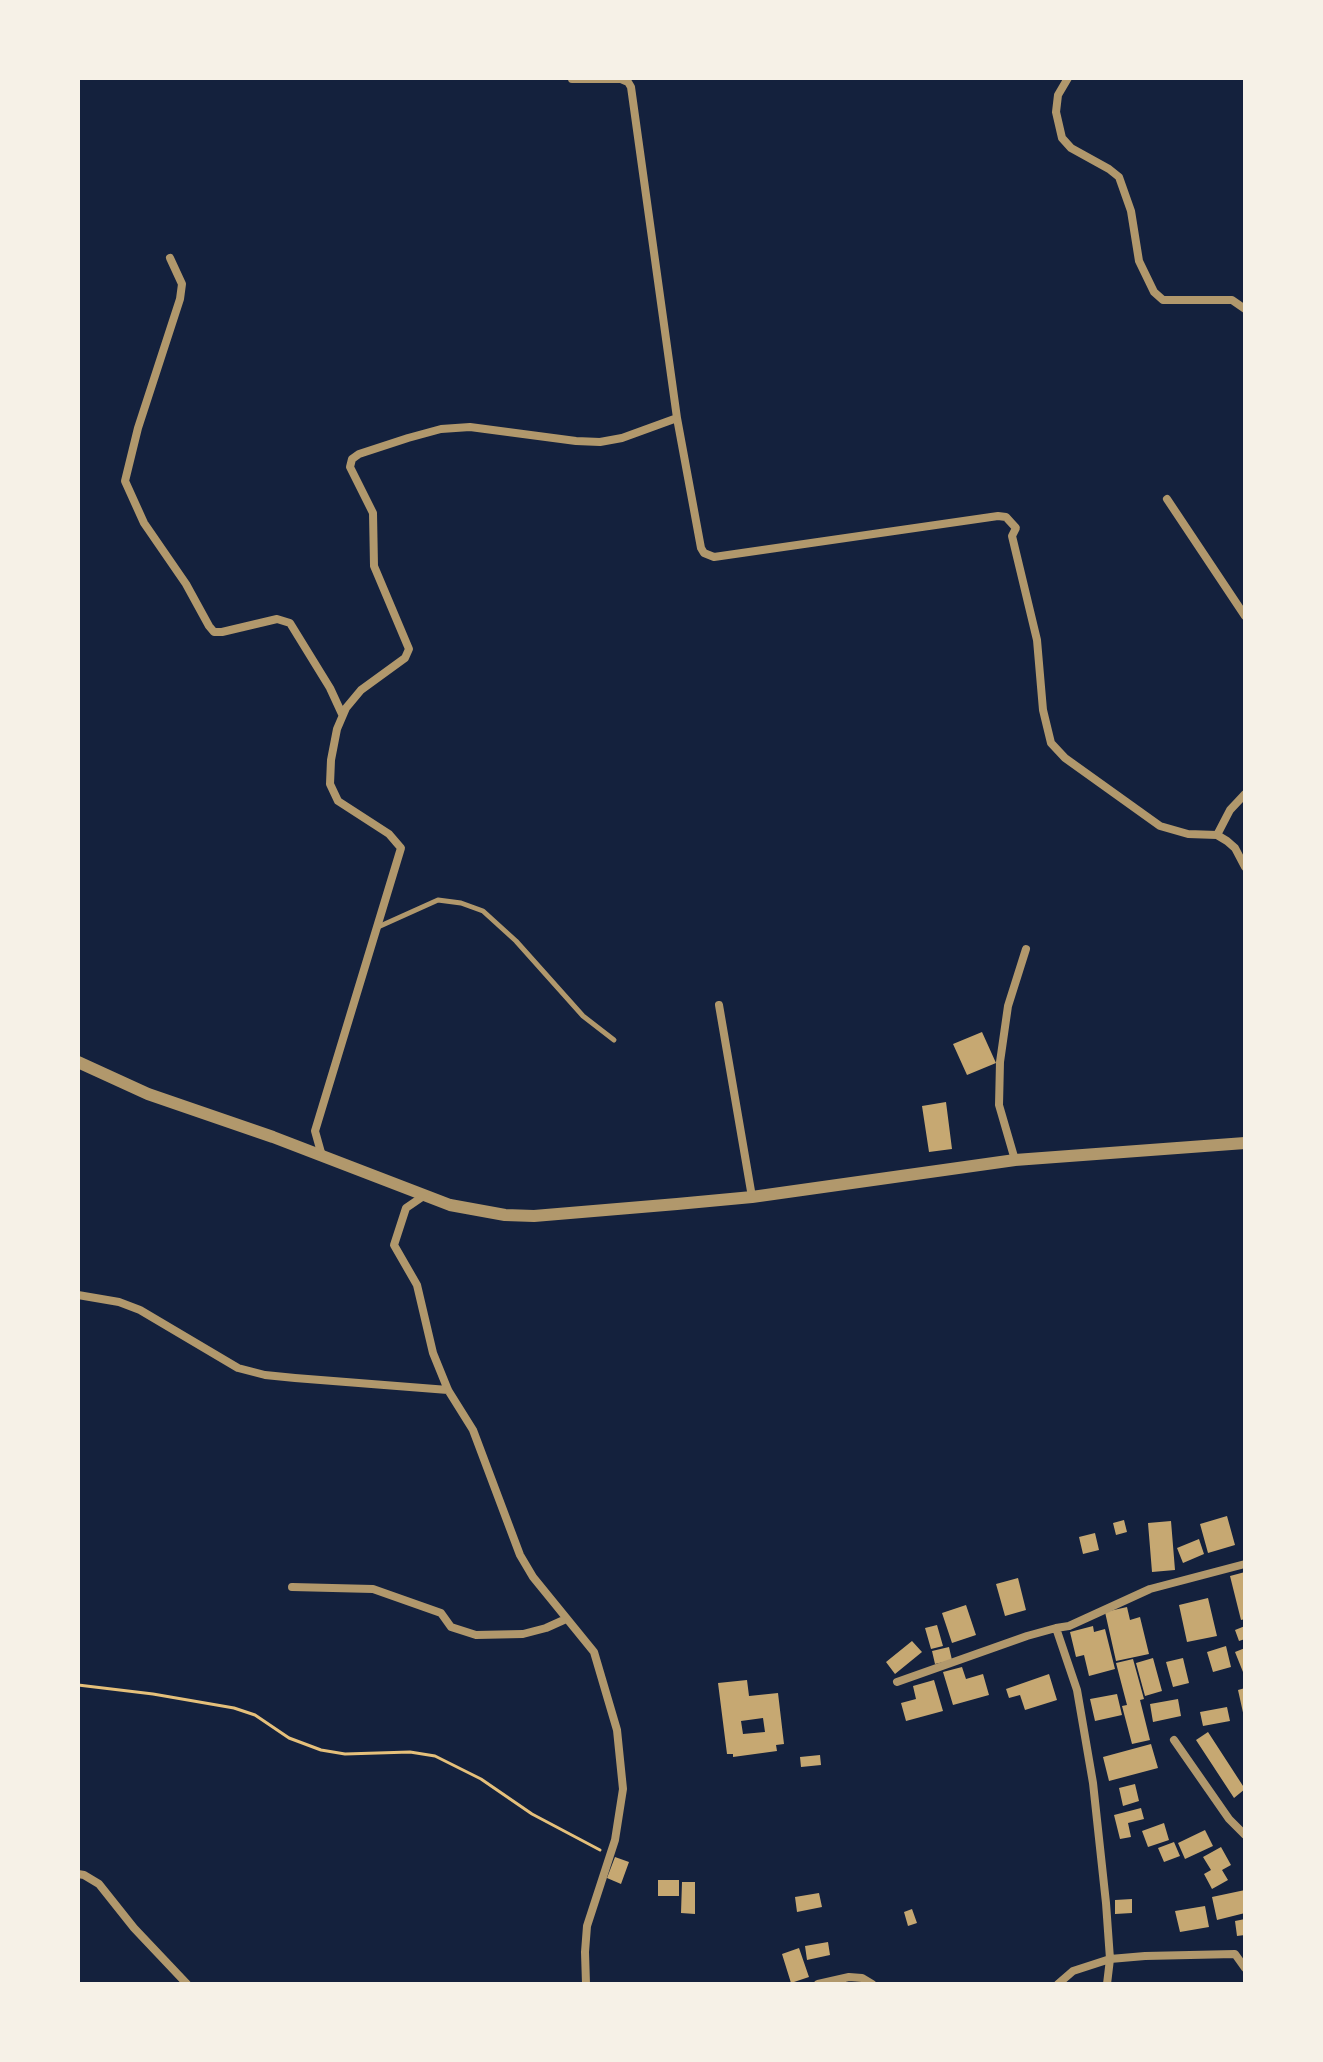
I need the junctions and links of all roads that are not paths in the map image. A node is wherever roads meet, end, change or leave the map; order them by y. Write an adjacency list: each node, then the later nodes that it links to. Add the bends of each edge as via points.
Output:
1 (1068, 78): 4 (street, via 1056,112 1062,138 1119,177 1139,261 1154,292 1163,300 1232,300)
2 (572, 79): 5 (street, via 621,79 631,87)
3 (170, 258): 8 (street, via 182,284 180,299 125,481 144,523 214,632 277,619 290,623)
4 (1245, 309)
5 (677, 418): 8 (street, via 622,438 588,443 462,427 408,438 352,459 352,474 374,520 374,566 409,649); 10 (street, via 701,548 714,557 1006,517 1016,528 1012,536 1037,640 1051,743 1160,826)
6 (1167, 499): 7 (street)
7 (1245, 616)
8 (342, 714): 12 (street, via 331,760 332,791 342,805 389,834 401,848)
9 (1245, 794): 10 (street)
10 (1217, 835): 11 (street, via 1235,848)
11 (1245, 867)
12 (377, 927): 15 (lane, via 438,900 483,911 583,1016); 18 (street, via 315,1131)
13 (1026, 949): 19 (street, via 1008,1006 1000,1062 999,1105)
14 (719, 1005): 21 (street)
15 (614, 1040)
16 (78, 1062): 18 (street, via 148,1094)
17 (1245, 1143): 19 (street)
18 (322, 1156): 20 (street)
19 (1015, 1160): 21 (street)
20 (425, 1195): 21 (street, via 478,1212 534,1216); 23 (street, via 406,1208 394,1245 417,1285 425,1327)
21 (752, 1197)
22 (78, 1295): 23 (street, via 140,1310 238,1368 265,1375)
23 (448, 1390): 26 (street, via 473,1430 520,1555)
24 (1245, 1564): 27 (street, via 1150,1589)
25 (292, 1587): 26 (street, via 373,1589 441,1613 451,1627 476,1635 523,1634)
26 (566, 1619): 35 (street, via 594,1652 617,1730 623,1789 615,1840 587,1926)
27 (1056, 1628): 28 (street); 32 (street, via 1077,1690 1093,1783)
28 (897, 1682)
29 (1174, 1740): 30 (street)
30 (1245, 1835)
31 (78, 1874): 34 (street, via 99,1884)
32 (1110, 1959): 33 (street, via 1235,1954); 38 (street, via 1073,1971); 39 (street)
33 (1245, 1968)
34 (187, 1984)
35 (586, 1984)
36 (818, 1984): 37 (street, via 849,1977)
37 (872, 1984)
38 (1058, 1984)
39 (1107, 1984)

